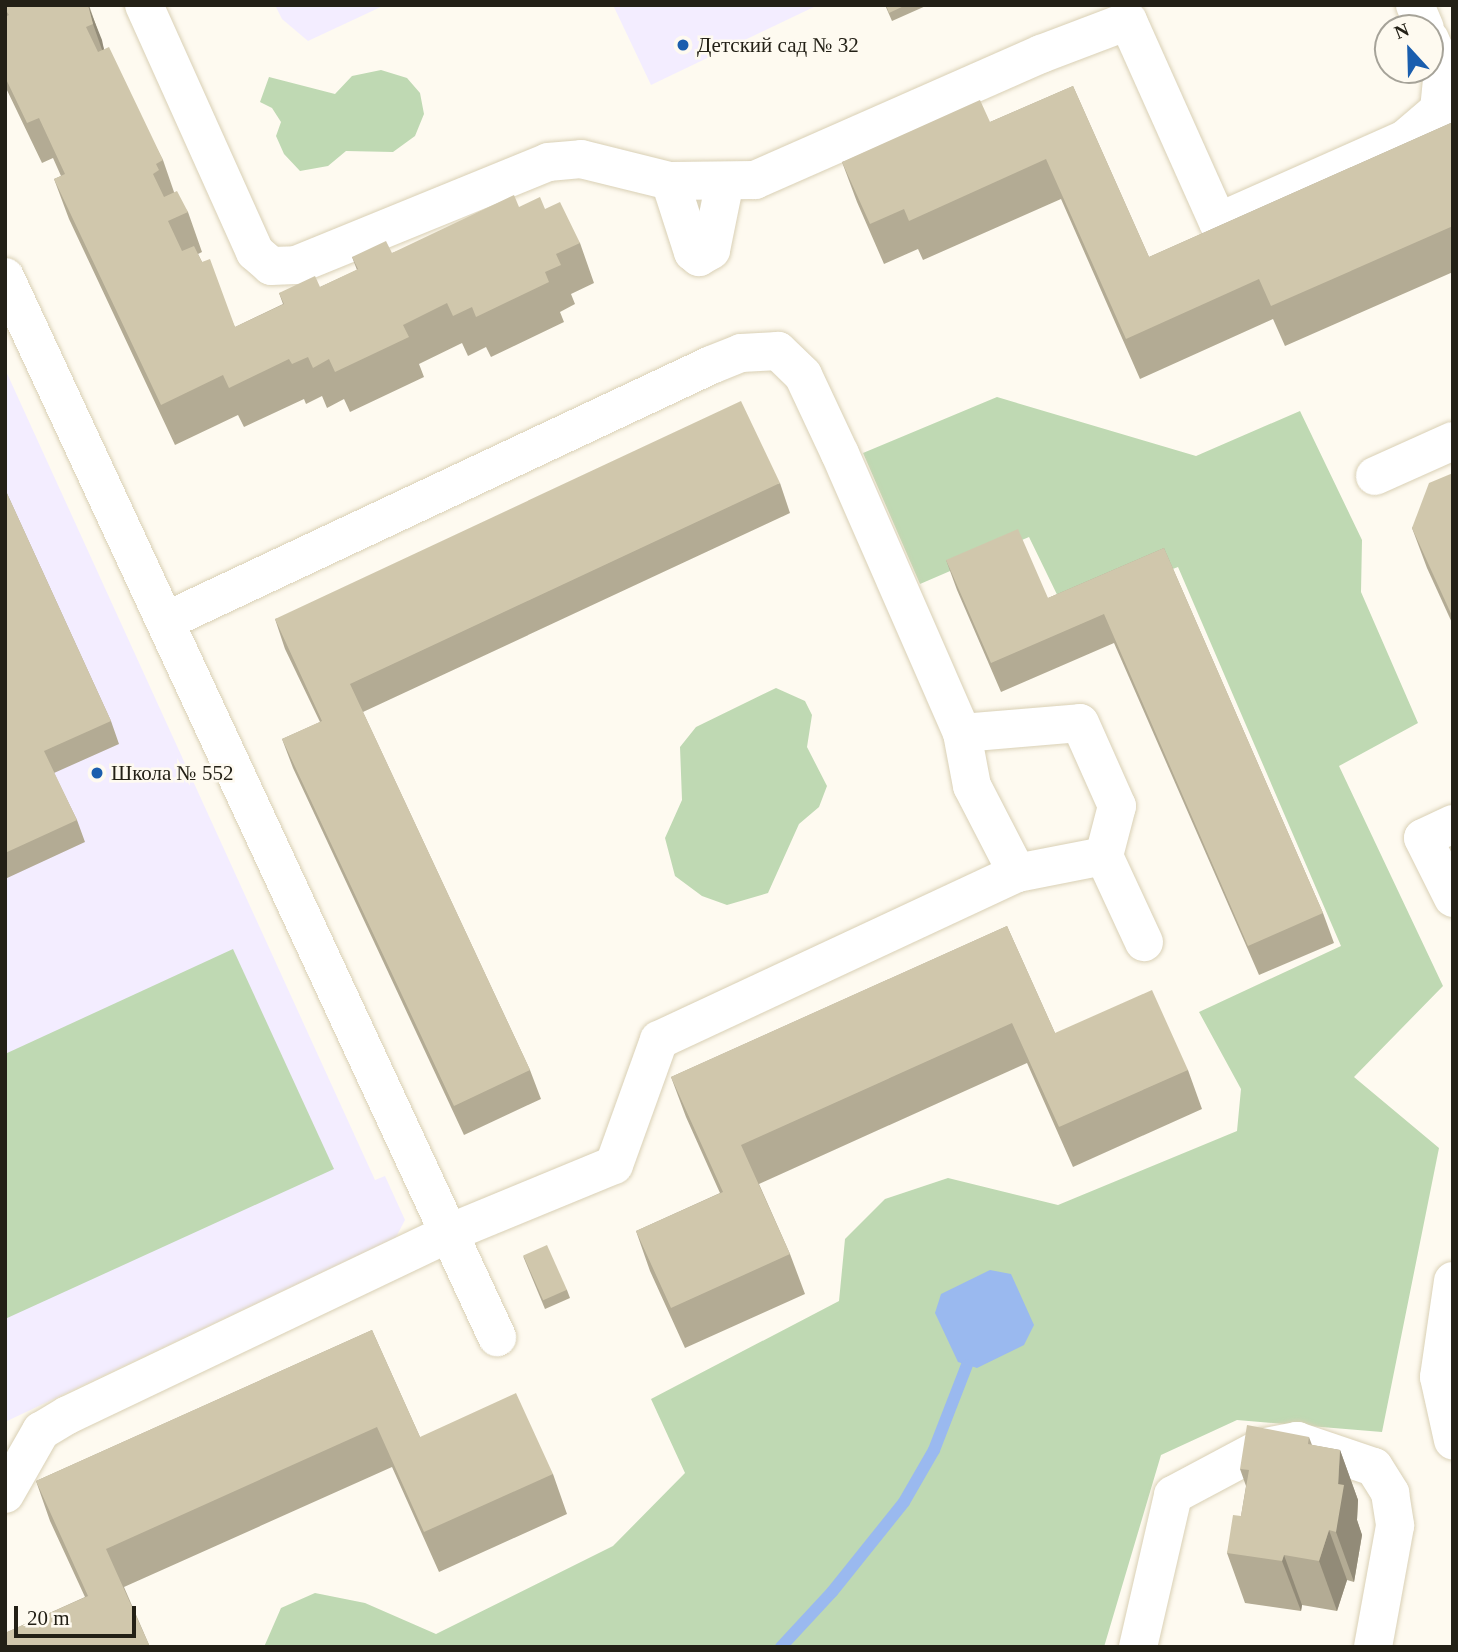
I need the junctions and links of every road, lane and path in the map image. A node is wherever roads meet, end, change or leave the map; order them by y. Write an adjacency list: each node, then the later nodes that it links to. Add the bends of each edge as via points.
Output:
1 (144, 5): 3 (lane, via 255,252 271,266 296,265 548,162 581,159)
2 (1442, 84): 4 (lane, via 1439,110 1405,139 1218,222 1128,21 1041,54 755,180)
3 (670, 181): 4 (lane); 4 (lane, via 693,252 699,257 711,250)
4 (725, 181)
5 (5, 277): 8 (lane)
6 (1453, 441): 7 (lane)
7 (1376, 476)
8 (168, 621): 9 (lane, via 711,365 741,353 778,351 803,375); 15 (lane)
9 (962, 733): 11 (lane, via 1080,723 1117,806); 12 (lane, via 972,786)
10 (1453, 824): 13 (lane, via 1423,838)
11 (1104, 856): 12 (lane); 14 (lane)
12 (1017, 873): 15 (lane, via 659,1040 614,1165)
13 (1453, 898)
14 (1144, 942)
15 (449, 1233): 17 (lane); 20 (lane, via 40,1431)
16 (1453, 1281): 18 (lane)
17 (497, 1337)
18 (1446, 1379): 19 (lane)
19 (1453, 1440)
20 (5, 1494)
21 (1138, 1647): 22 (lane, via 1173,1495 1261,1448 1297,1441 1374,1467 1390,1493 1395,1526)
22 (1373, 1647)

